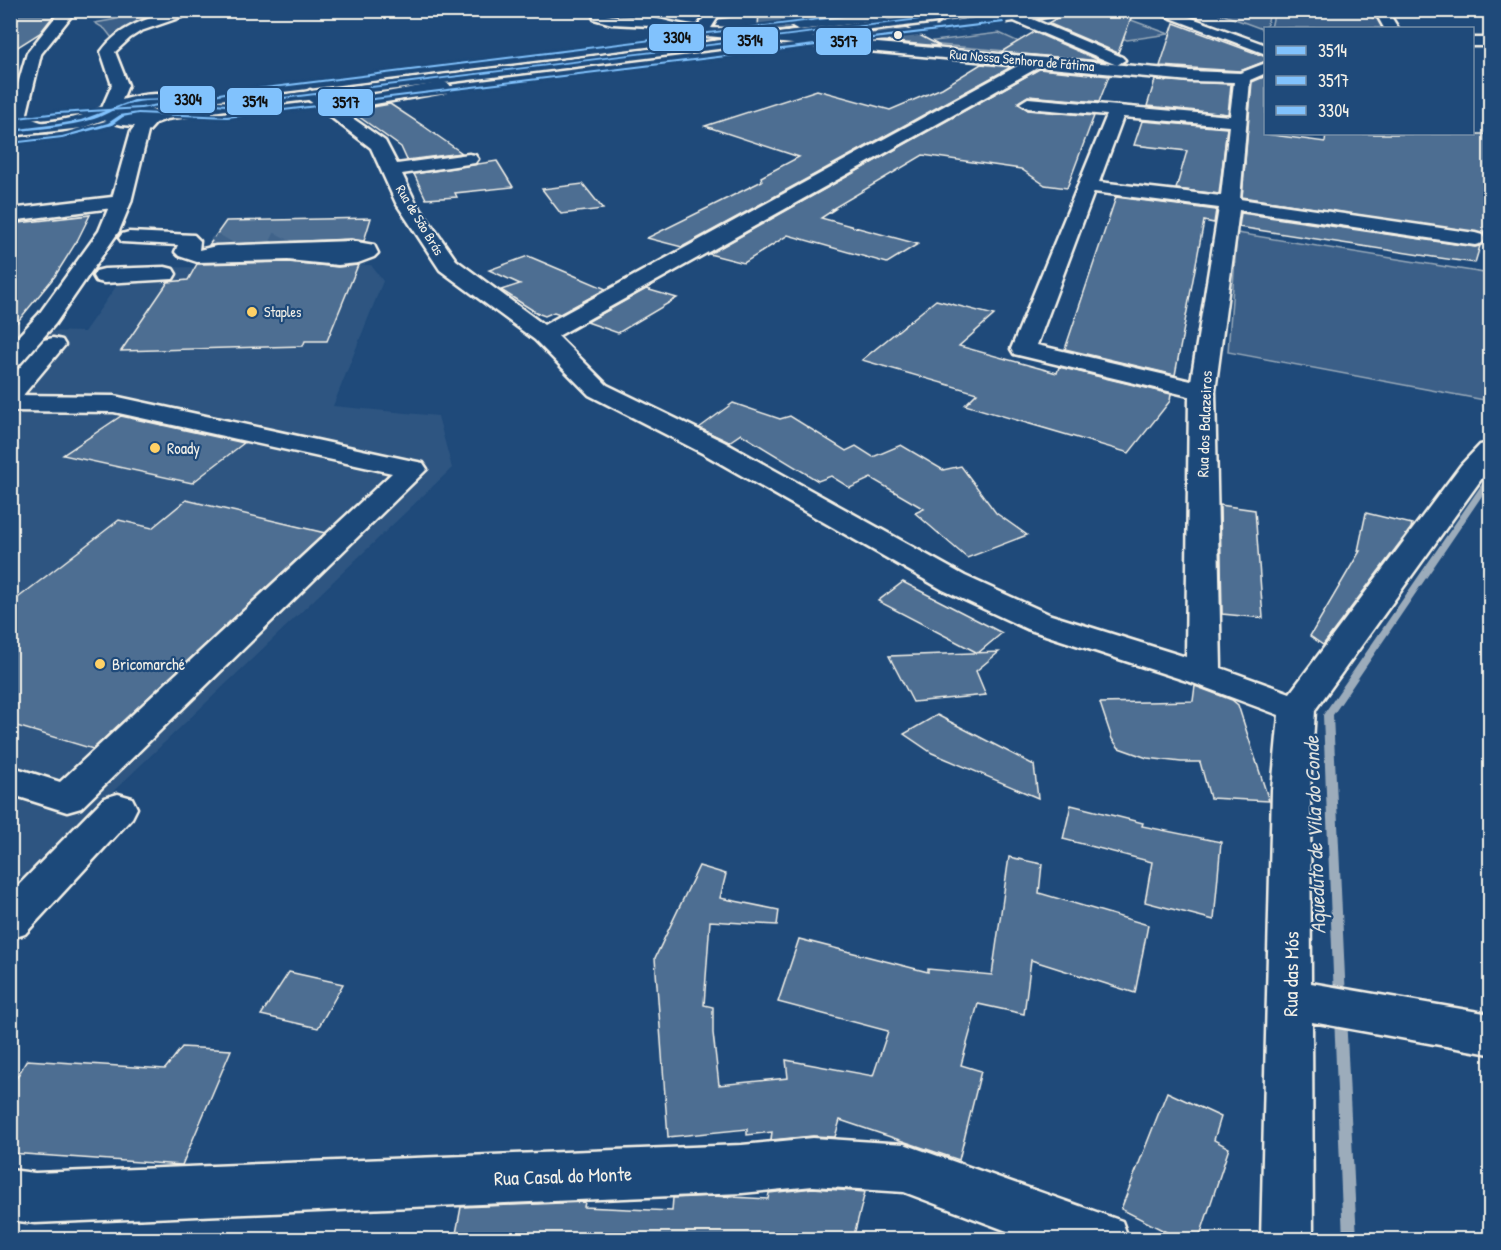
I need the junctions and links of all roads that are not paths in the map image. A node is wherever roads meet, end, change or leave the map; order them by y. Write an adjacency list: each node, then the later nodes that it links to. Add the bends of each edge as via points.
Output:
1 (59, 10): 34 (street, via 65,15 34,53 17,119)
2 (598, 10): 11 (street, via 599,16 612,20)
3 (740, 10): 12 (street, via 714,13)
4 (898, 10): 12 (street, via 886,16 791,27)
5 (1002, 10): 16 (street)
6 (1068, 10): 10 (street)
7 (1155, 10): 19 (street)
8 (1380, 10): 14 (street)
9 (195, 11): 24 (street, via 144,26 113,45 108,52)
10 (1016, 17): 13 (street); 22 (street)
11 (652, 22): 12 (street); 15 (street)
12 (700, 25): 15 (street)
13 (945, 26)
14 (1390, 27)
15 (675, 29): 16 (street)
16 (777, 38): 20 (street, Rua Nossa Senhora de Fátima); 26 (street)
17 (1474, 42): 18 (street)
18 (1491, 42)
19 (1264, 49)
20 (1036, 62): 22 (street, Rua Nossa Senhora de Fátima); 48 (street)
21 (1264, 68): 23 (street, Rua Nossa Senhora de Fátima)
22 (1142, 70): 23 (street, Rua Nossa Senhora de Fátima)
23 (1242, 78): 32 (street, Rua dos Balazeiros)
24 (120, 85): 29 (street); 31 (street)
25 (443, 87): 28 (street)
26 (310, 94): 28 (street, Rua de São Brás); 31 (street)
27 (1028, 104): 30 (street)
28 (327, 107): 37 (street, Rua de São Brás, via 380,145)
29 (108, 111): 31 (street, via 126,103); 31 (street, via 110,118); 33 (street)
30 (1118, 111): 32 (street); 38 (street)
31 (147, 115): 33 (street); 39 (street)
32 (1237, 122): 40 (street, Rua dos Balazeiros)
33 (59, 125): 34 (street)
34 (40, 128): 35 (street)
35 (10, 131)
36 (469, 159): 37 (street)
37 (391, 170): 48 (street, Rua de São Brás, via 406,203 448,265)
38 (1089, 186): 40 (street); 51 (street, via 1023,349)
39 (121, 202): 41 (street); 42 (street, via 138,214); 49 (street, via 109,231 47,320)
40 (1230, 203): 43 (street); 51 (street, Rua dos Balazeiros)
41 (10, 215)
42 (130, 236): 42 (street, via 221,237 216,252 346,236 367,249 367,253 337,259 286,254 198,256 186,252 190,241 187,239); 45 (street)
43 (1475, 239)
44 (165, 274): 45 (street)
45 (104, 276): 46 (street)
46 (91, 296)
47 (67, 328): 52 (street)
48 (543, 336): 54 (street, Rua de São Brás, via 598,390 714,448 954,583 1040,622)
49 (15, 349)
50 (86, 387): 52 (street)
51 (1202, 391): 54 (street, Rua dos Balazeiros)
52 (13, 395): 56 (street, via 114,404 413,469 66,798)
53 (1491, 451): 55 (street, via 1471,471)
54 (1205, 675): 55 (street)
55 (1297, 709): 59 (street, Rua das Mós, via 1291,790)
56 (10, 780)
57 (118, 808): 58 (street)
58 (13, 916)
59 (1290, 999): 60 (street); 63 (street, Rua das Mós)
60 (1491, 1034)
61 (10, 1195): 62 (street, Rua Casal do Monte, via 47,1198 742,1169 813,1162 904,1168)
62 (1103, 1239)
63 (1287, 1239)

